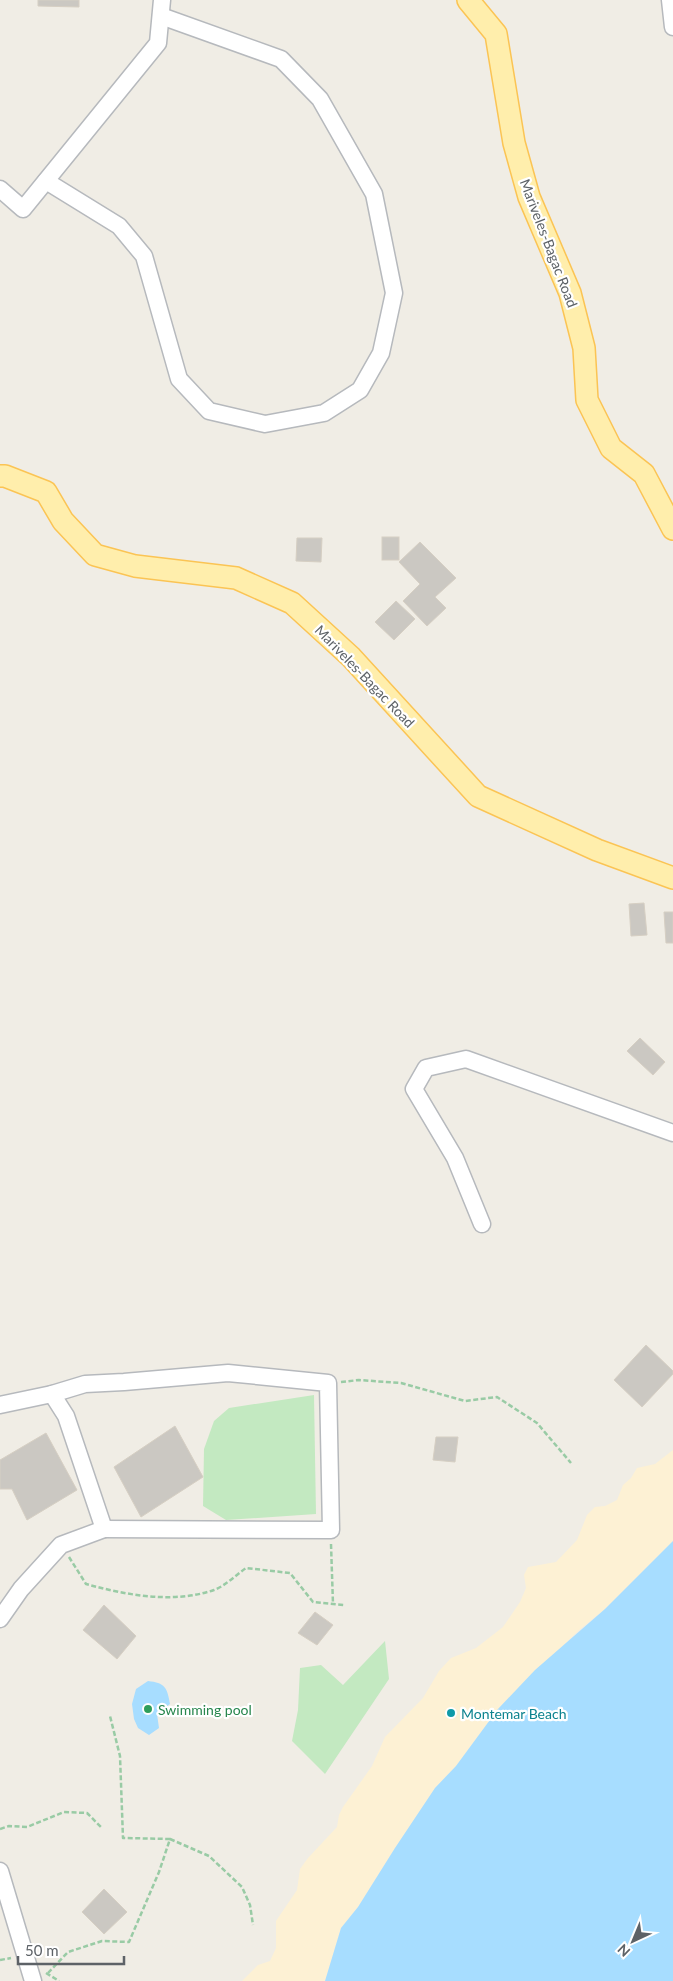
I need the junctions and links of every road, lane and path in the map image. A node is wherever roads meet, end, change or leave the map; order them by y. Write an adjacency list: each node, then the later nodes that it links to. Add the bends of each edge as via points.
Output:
1 (468, 0): 8 (main road, Mariveles-Bagac Road, via 496,34 516,152 529,197 570,293 582,338 587,400 611,448 644,474)
2 (670, 0): 4 (street)
3 (162, 8): 5 (street, via 158,43); 5 (street, via 281,59 320,99 374,194 394,293 381,353 360,390 324,413 265,424 209,411 179,379 144,256 119,226)
4 (673, 27)
5 (46, 181): 6 (street, via 23,209)
6 (0, 189)
7 (0, 476): 9 (main road, Mariveles-Bagac Road, via 46,492 63,520 95,554 135,566 236,578 292,603 350,657 478,796 597,850)
8 (673, 529)
9 (673, 878)
10 (673, 1133): 11 (street, via 466,1058 426,1068 414,1090 455,1158)
11 (482, 1224)
12 (328, 1383): 13 (street, via 228,1373 85,1384); 15 (path, via 359,1380 401,1383 465,1401 497,1397 537,1423); 17 (street)
13 (52, 1394): 14 (street); 16 (street, via 66,1416)
14 (0, 1405)
15 (571, 1463)
16 (104, 1529): 17 (street); 18 (street)
17 (331, 1530): 19 (path)
18 (61, 1545): 19 (path, via 86,1584 106,1589 156,1597 193,1595 215,1590 246,1568 290,1573 313,1602); 21 (street)
19 (333, 1604): 20 (path)
20 (344, 1605)
21 (0, 1619)
22 (110, 1716): 25 (path, via 120,1756 123,1838)
23 (101, 1827): 24 (path, via 87,1813 64,1812 27,1827)
24 (0, 1829)
25 (170, 1839): 27 (path, via 209,1856 242,1886 250,1905); 28 (path, via 128,1942 102,1941 68,1952)
26 (0, 1871): 28 (street)
27 (253, 1925)
28 (41, 1977)

